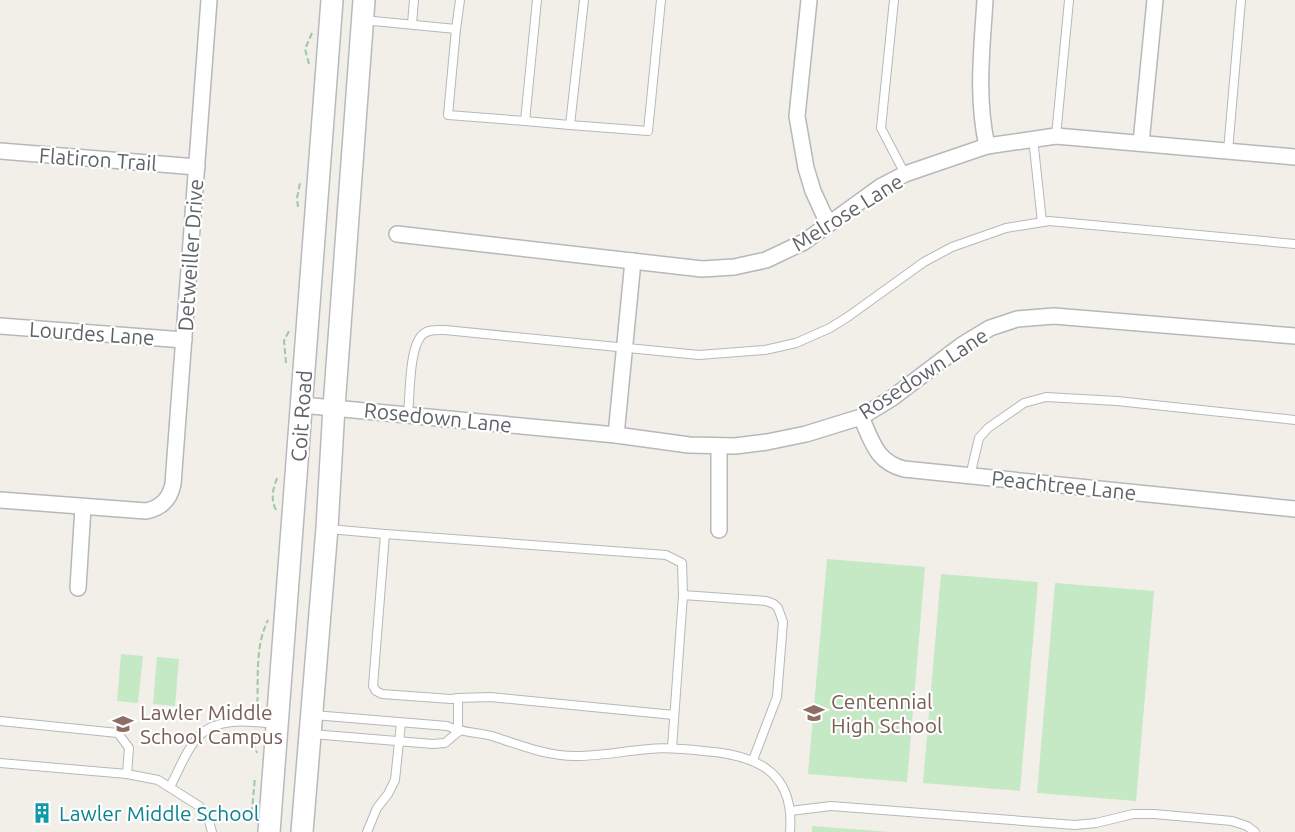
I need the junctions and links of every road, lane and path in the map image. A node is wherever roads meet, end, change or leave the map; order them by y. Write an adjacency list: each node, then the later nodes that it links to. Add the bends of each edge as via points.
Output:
1 (209, 0): 26 (street, Detweiller Drive)
2 (414, 0): 15 (lane)
3 (460, 0): 16 (lane)
4 (537, 0): 17 (lane)
5 (584, 0): 18 (lane)
6 (661, 0): 18 (lane, via 648,131)
7 (809, 0): 28 (street, via 797,116 808,176)
8 (894, 0): 27 (lane, via 881,128)
9 (985, 0): 22 (street, via 980,81)
10 (1069, 0): 19 (lane)
11 (1155, 0): 21 (street)
12 (1241, 0): 23 (lane)
13 (332, 9): 14 (main road); 37 (main road, Coit Road)
14 (364, 10): 15 (lane); 38 (main road, Coit Road)
15 (412, 24): 16 (lane)
16 (456, 29): 17 (lane, via 448,115)
17 (525, 121): 18 (lane)
18 (570, 125)
19 (1056, 136): 20 (street, Melrose Lane); 21 (street, Melrose Lane)
20 (1033, 138): 22 (street, Melrose Lane); 29 (lane)
21 (1141, 143): 23 (street, Melrose Lane)
22 (987, 146): 27 (street, Melrose Lane)
23 (1228, 151): 25 (street, Melrose Lane)
24 (0, 152): 26 (street, Flatiron Trail)
25 (1295, 157)
26 (197, 167): 35 (street, Detweiller Drive)
27 (905, 174): 28 (street, Melrose Lane)
28 (830, 222): 32 (street, Melrose Lane, via 804,242 745,265 702,268)
29 (1042, 222): 31 (lane); 36 (lane, via 1006,228 952,247 916,267 830,328 796,343 718,355)
30 (397, 234): 32 (street, Melrose Lane)
31 (1295, 244)
32 (633, 261): 36 (street)
33 (0, 326): 35 (street, Lourdes Lane)
34 (1295, 336): 40 (street, Rosedown Lane, via 1054,316 1017,319 990,328 962,345 908,388)
35 (184, 340): 46 (street, Detweiller Drive, via 173,484 168,499 146,511)
36 (625, 349): 39 (lane, via 430,331 415,346); 42 (street)
37 (302, 405): 38 (street, Rosedown Lane); 57 (main road, Coit Road)
38 (334, 407): 39 (street, Rosedown Lane); 48 (main road, Coit Road)
39 (408, 414): 42 (street, Rosedown Lane)
40 (861, 417): 43 (street, Rosedown Lane, via 787,438); 44 (street, Peachtree Lane, via 879,453 892,466)
41 (1295, 420): 44 (lane, via 1046,397 1024,403 987,428 979,438)
42 (616, 435): 43 (street, Rosedown Lane)
43 (719, 446): 49 (street)
44 (970, 476): 47 (street, Peachtree Lane)
45 (0, 500): 46 (street)
46 (83, 507): 51 (street)
47 (1295, 509)
48 (327, 528): 50 (lane); 58 (main road, Coit Road)
49 (719, 530)
50 (385, 534): 52 (lane, via 666,555 682,563); 53 (lane, via 373,686 382,694)
51 (78, 588)
52 (683, 595): 54 (lane); 63 (lane, via 766,601 782,614 777,697)
53 (458, 698): 54 (lane, via 490,697); 59 (lane)
54 (674, 715): 62 (lane)
55 (0, 721): 66 (lane, via 118,733 129,748)
56 (401, 723): 58 (lane); 59 (lane, via 443,726); 61 (lane)
57 (278, 724): 58 (main road); 68 (lane, via 225,723 209,728 193,745); 70 (main road, Coit Road)
58 (310, 725): 61 (lane); 72 (main road, Coit Road)
59 (459, 732): 61 (lane, via 441,744); 62 (lane, via 574,756)
60 (254, 736): 64 (path)
61 (399, 741): 73 (lane, via 395,780)
62 (672, 748): 63 (lane, via 730,753)
63 (753, 760): 69 (lane, via 781,784)
64 (257, 762)
65 (0, 763): 66 (lane)
66 (127, 774): 68 (lane, via 158,780)
67 (256, 776): 70 (path)
68 (170, 787): 71 (lane, via 204,811)
69 (790, 811): 74 (lane); 75 (lane, via 831,806 1075,825 1154,814 1232,821)
70 (260, 827)
71 (212, 832)
72 (302, 832)
73 (367, 832)
74 (790, 832)
75 (1256, 832)

